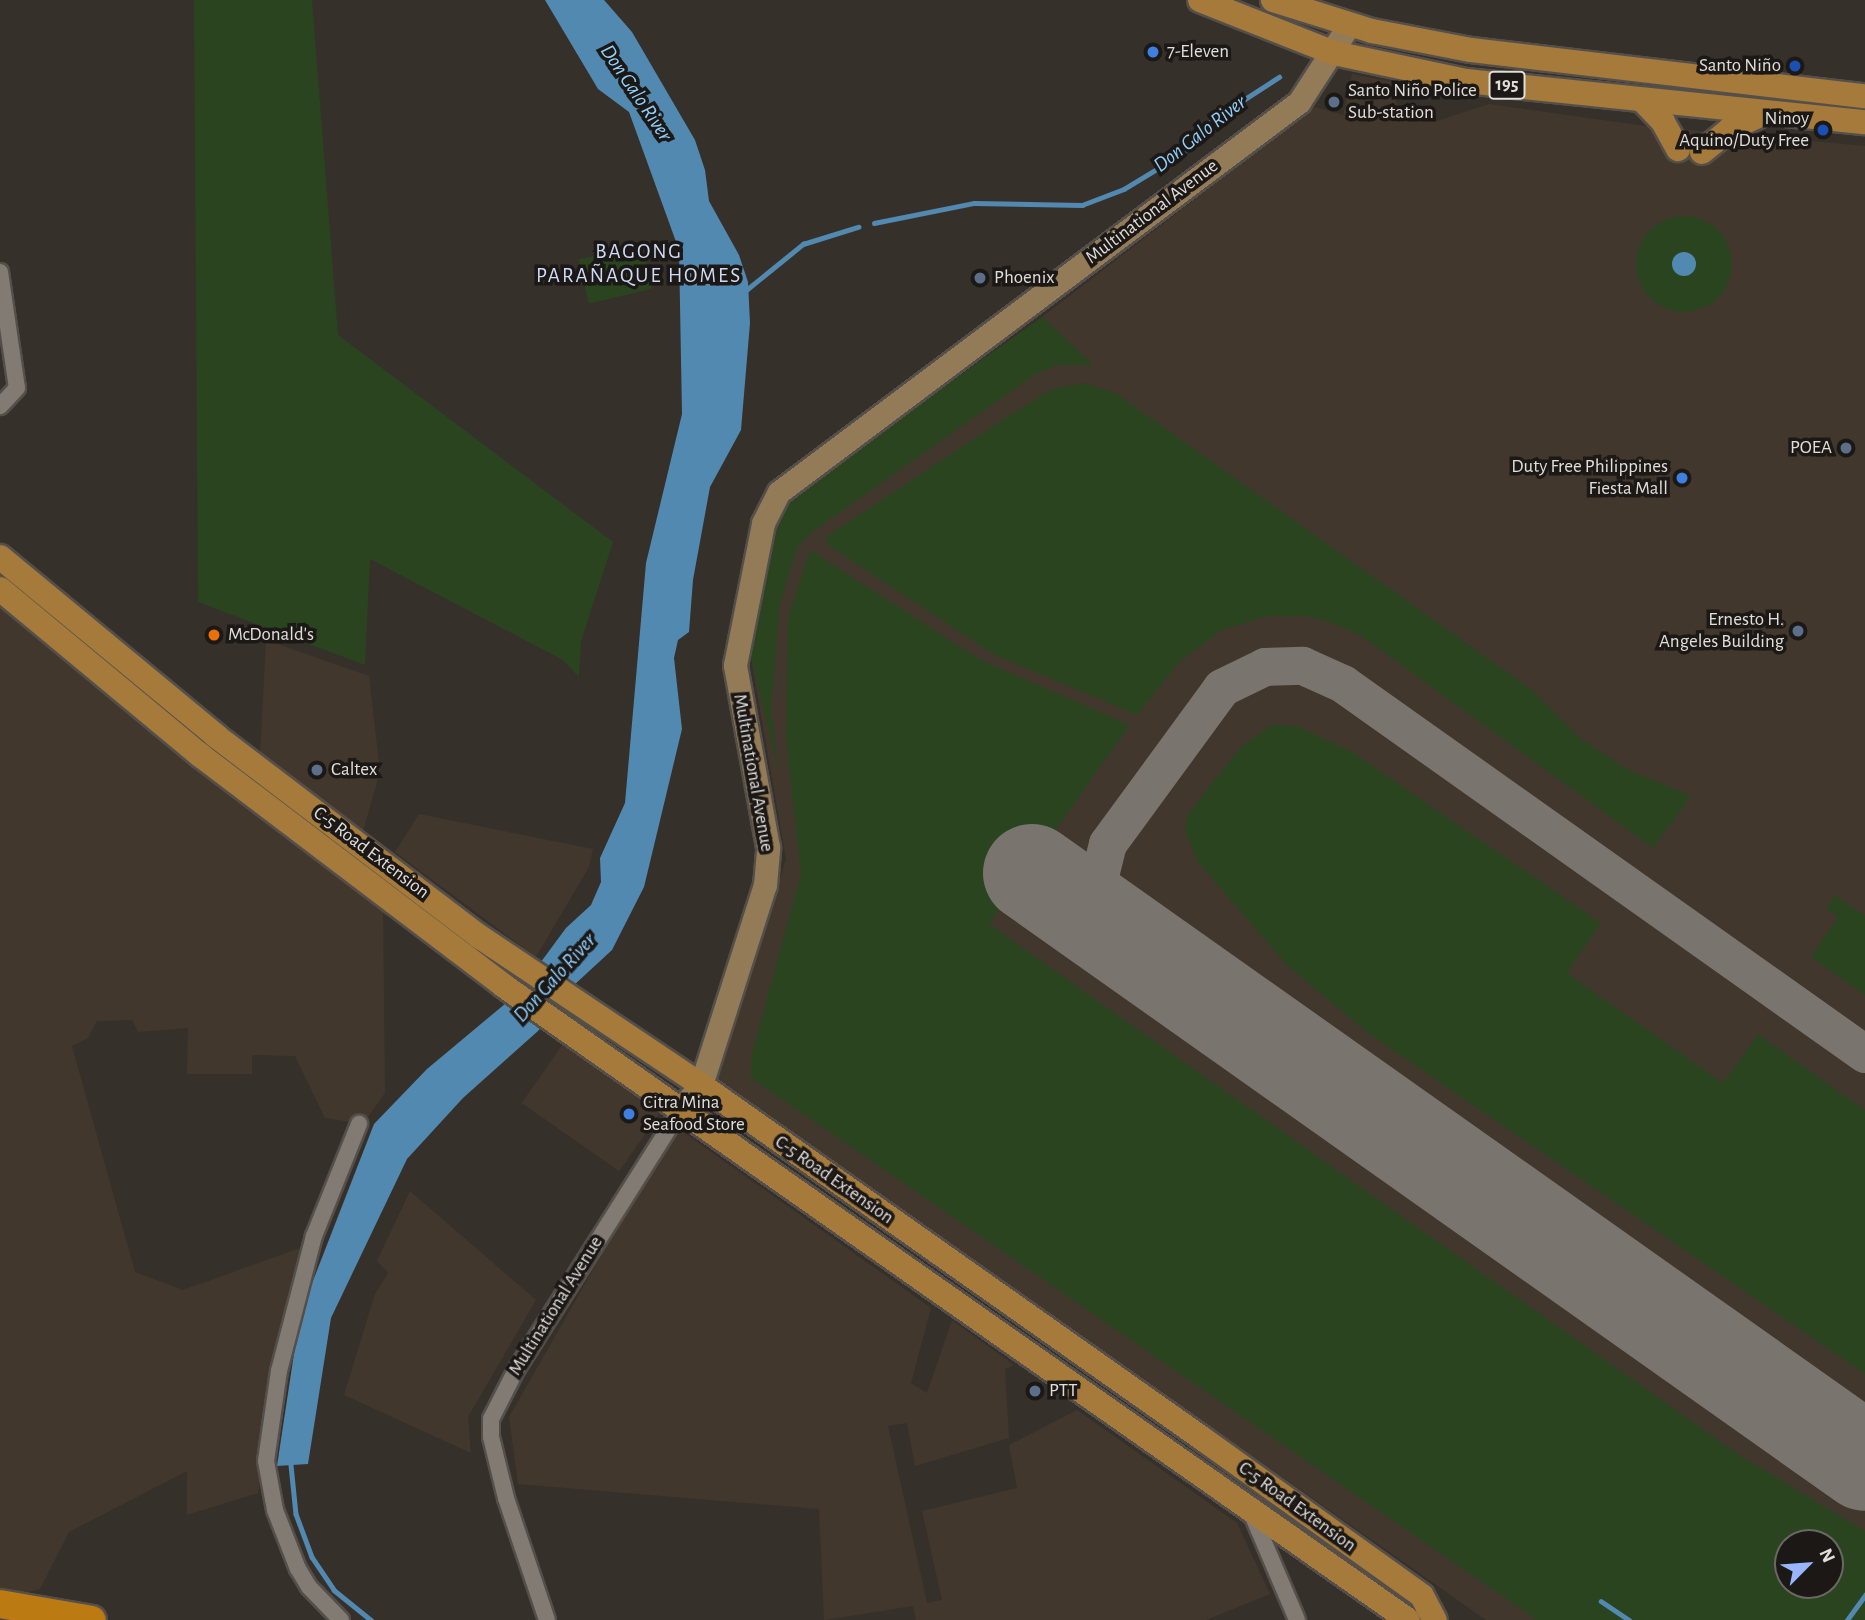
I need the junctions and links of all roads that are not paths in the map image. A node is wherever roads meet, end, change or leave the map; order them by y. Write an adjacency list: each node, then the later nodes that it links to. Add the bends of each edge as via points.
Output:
1 (1200, 0): 4 (main road, 195)
2 (1273, 0): 3 (main road, 195)
3 (1342, 23): 4 (street, Multinational Avenue); 5 (main road, 195, via 1525,59)
4 (1327, 50): 6 (main road, 195, via 1466,81); 14 (street, Multinational Avenue, via 1288,107 779,492 763,523 736,665 768,864)
5 (1865, 96)
6 (1643, 101): 7 (main road, 195); 7 (main road, via 1690,150)
7 (1764, 113): 8 (main road, 195)
8 (1865, 122)
9 (0, 272): 10 (street, via 17,388)
10 (0, 406)
11 (0, 557): 13 (main road, C-5 Road Extension)
12 (0, 589): 13 (main road, C-5 Road Extension)
13 (208, 745): 14 (main road, C-5 Road Extension, via 573,1003); 15 (main road, C-5 Road Extension, via 504,986)
14 (701, 1085): 15 (street, Multinational Avenue); 24 (main road, C-5 Road Extension, via 1422,1596)
15 (682, 1107): 17 (main road, C-5 Road Extension); 21 (street, Multinational Avenue, via 516,1370 491,1419 506,1498)
16 (359, 1124): 20 (street, via 314,1237 279,1371 266,1461 275,1510 298,1569)
17 (1249, 1506): 22 (street); 23 (main road, C-5 Road Extension)
18 (0, 1604): 19 (highway)
19 (92, 1620)
20 (341, 1620)
21 (547, 1620)
22 (1297, 1620)
23 (1408, 1620)
24 (1435, 1620)

